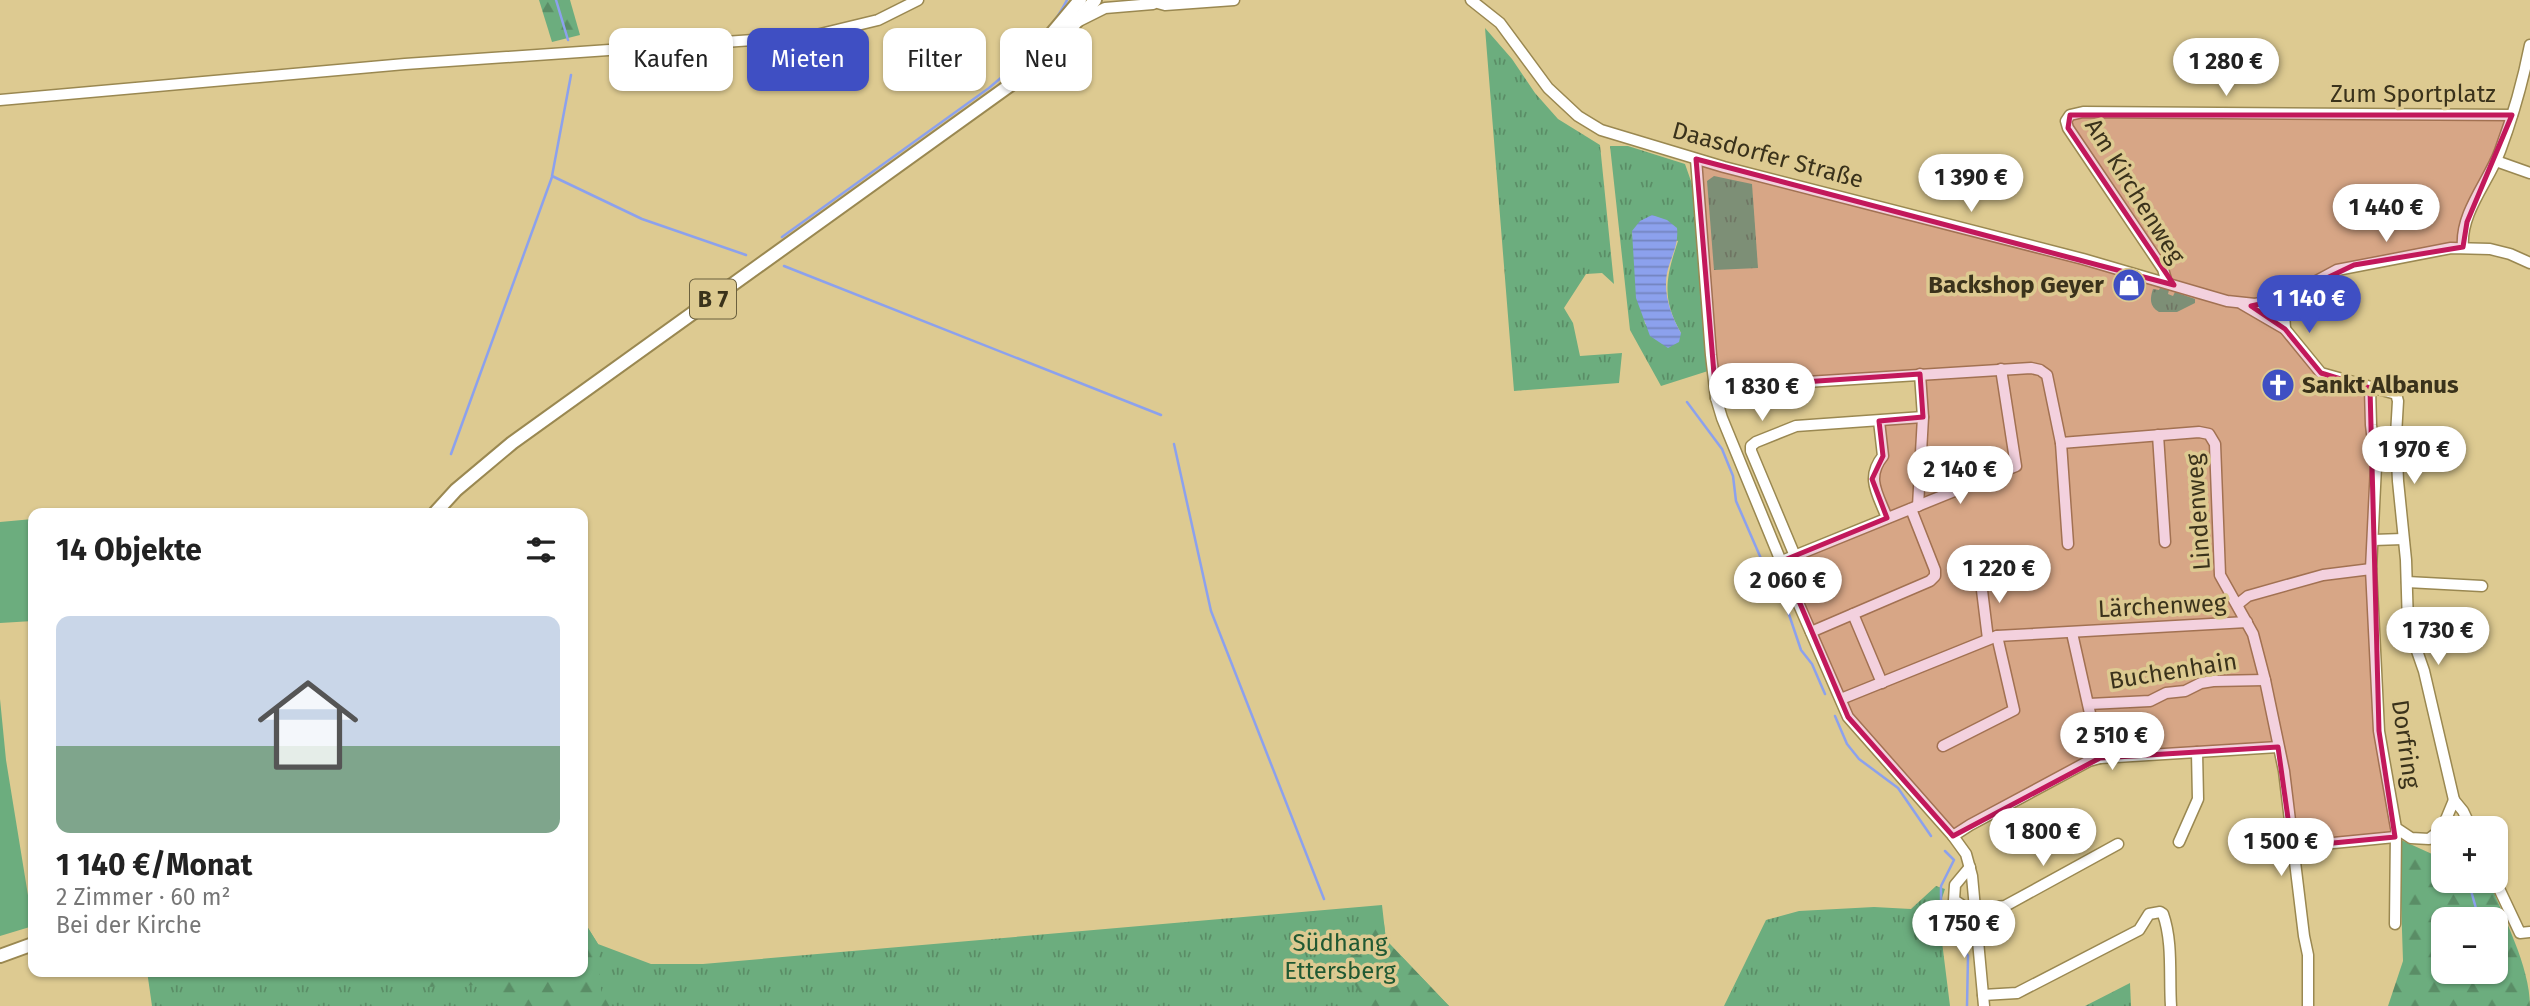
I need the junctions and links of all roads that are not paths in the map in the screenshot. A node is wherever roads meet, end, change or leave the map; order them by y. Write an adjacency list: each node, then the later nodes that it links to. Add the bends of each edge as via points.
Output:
1 (918, 0): 11 (street, via 878,20 812,36 405,64)
2 (1080, 0): 10 (main road, B 7)
3 (1095, 0): 8 (main road, B 7)
4 (1146, 0): 7 (street)
5 (1234, 0): 7 (street)
6 (1471, 0): 14 (street, Daasdorfer Straße, via 1500,23 1548,88 1578,116 1601,130)
7 (1157, 4): 8 (street, via 1105,8)
8 (1077, 22): 10 (main road, B 7, via 1039,62)
9 (2530, 45): 12 (street, Zum Sportplatz)
10 (999, 93): 32 (main road, B 7, via 512,443)
11 (0, 100)
12 (2512, 116): 13 (street, Zum Sportplatz, via 2083,112); 15 (street, Zum Sportplatz)
13 (2066, 121): 19 (street, Am Kirchenweg, via 2163,269)
14 (1696, 159): 19 (street, Daasdorfer Straße); 26 (street)
15 (2496, 161): 16 (street); 17 (street, Zum Sportplatz, via 2467,222)
16 (2530, 173)
17 (2463, 247): 18 (street, Daasdorfer Straße, via 2500,251); 20 (street, Daasdorfer Straße, via 2354,265)
18 (2530, 263)
19 (2167, 283): 21 (street, Daasdorfer Straße)
20 (2290, 296): 21 (street, Daasdorfer Straße); 22 (street, via 2284,312)
21 (2240, 303): 22 (street)
22 (2285, 329): 25 (street, via 2321,373)
23 (2001, 369): 24 (street); 30 (street, via 2039,369 2047,375); 31 (street, via 2016,466)
24 (1920, 374): 26 (street, via 1774,384); 27 (street)
25 (2370, 388): 34 (street, Dorfring, via 2390,391 2398,401); 35 (street, Dorfring, via 2376,466)
26 (1716, 398): 39 (street)
27 (1923, 417): 28 (street); 31 (street)
28 (1879, 421): 33 (street, via 1882,456 1873,467 1872,479); 38 (street, via 1796,426 1751,446)
29 (2158, 435): 30 (street, Lindenweg); 36 (street); 44 (street, Lindenweg, via 2199,432 2214,439 2220,575)
30 (2061, 443): 37 (street)
31 (1914, 507): 33 (street); 45 (street, via 1935,576)
32 (440, 508)
33 (1887, 517): 38 (street)
34 (2403, 539): 35 (street); 42 (street, Dorfring)
35 (2373, 540): 40 (street, Dorfring)
36 (2165, 542)
37 (2068, 544)
38 (1795, 556): 39 (street)
39 (1782, 561): 47 (street)
40 (2371, 569): 44 (street, via 2323,575 2248,596); 60 (street, Dorfring, via 2382,753)
41 (1980, 574): 49 (street)
42 (2407, 582): 43 (street); 58 (street, Dorfring, via 2408,625 2424,671)
43 (2483, 586)
44 (2238, 604): 46 (street, Lindenweg)
45 (1853, 614): 47 (street); 51 (street)
46 (2247, 622): 48 (street, Lärchenweg); 50 (street, Lindenweg)
47 (1811, 632): 52 (street)
48 (2072, 633): 49 (street, Lärchenweg); 53 (street, Buchenhain)
49 (1993, 638): 51 (street, Lärchenweg); 54 (street, via 2014,710)
50 (2264, 680): 53 (street, Buchenhain, via 2213,681 2150,701); 55 (street, Lindenweg)
51 (1882, 684): 52 (street, Lärchenweg)
52 (1840, 699): 61 (street, via 1858,729)
53 (2089, 704): 57 (street, Buchenhain)
54 (1943, 747)
55 (2278, 747): 56 (street); 64 (street, Lindenweg)
56 (2197, 752): 57 (street); 62 (street, via 2199,799)
57 (2100, 758): 61 (street)
58 (2454, 800): 59 (street, Dorfring); 60 (street, Dorfring, via 2442,829 2429,839)
59 (2465, 816)
60 (2396, 833): 64 (street); 68 (street, Dorfring)
61 (1953, 836): 65 (street)
62 (2179, 842)
63 (2118, 844): 67 (street, via 2005,906)
64 (2292, 846): 75 (street, Lindenweg, via 2308,955)
65 (1970, 867): 67 (street); 67 (street, via 1953,893 1962,907)
66 (2502, 893): 69 (street)
67 (1975, 911): 72 (street)
68 (2395, 924)
69 (2525, 932)
70 (28, 946): 71 (main road)
71 (0, 956)
72 (1983, 995): 73 (street); 74 (street, via 2017,993 2139,930 2149,914 2160,912 2168,937)
73 (1984, 1006)
74 (2171, 1006)
75 (2308, 1006)

